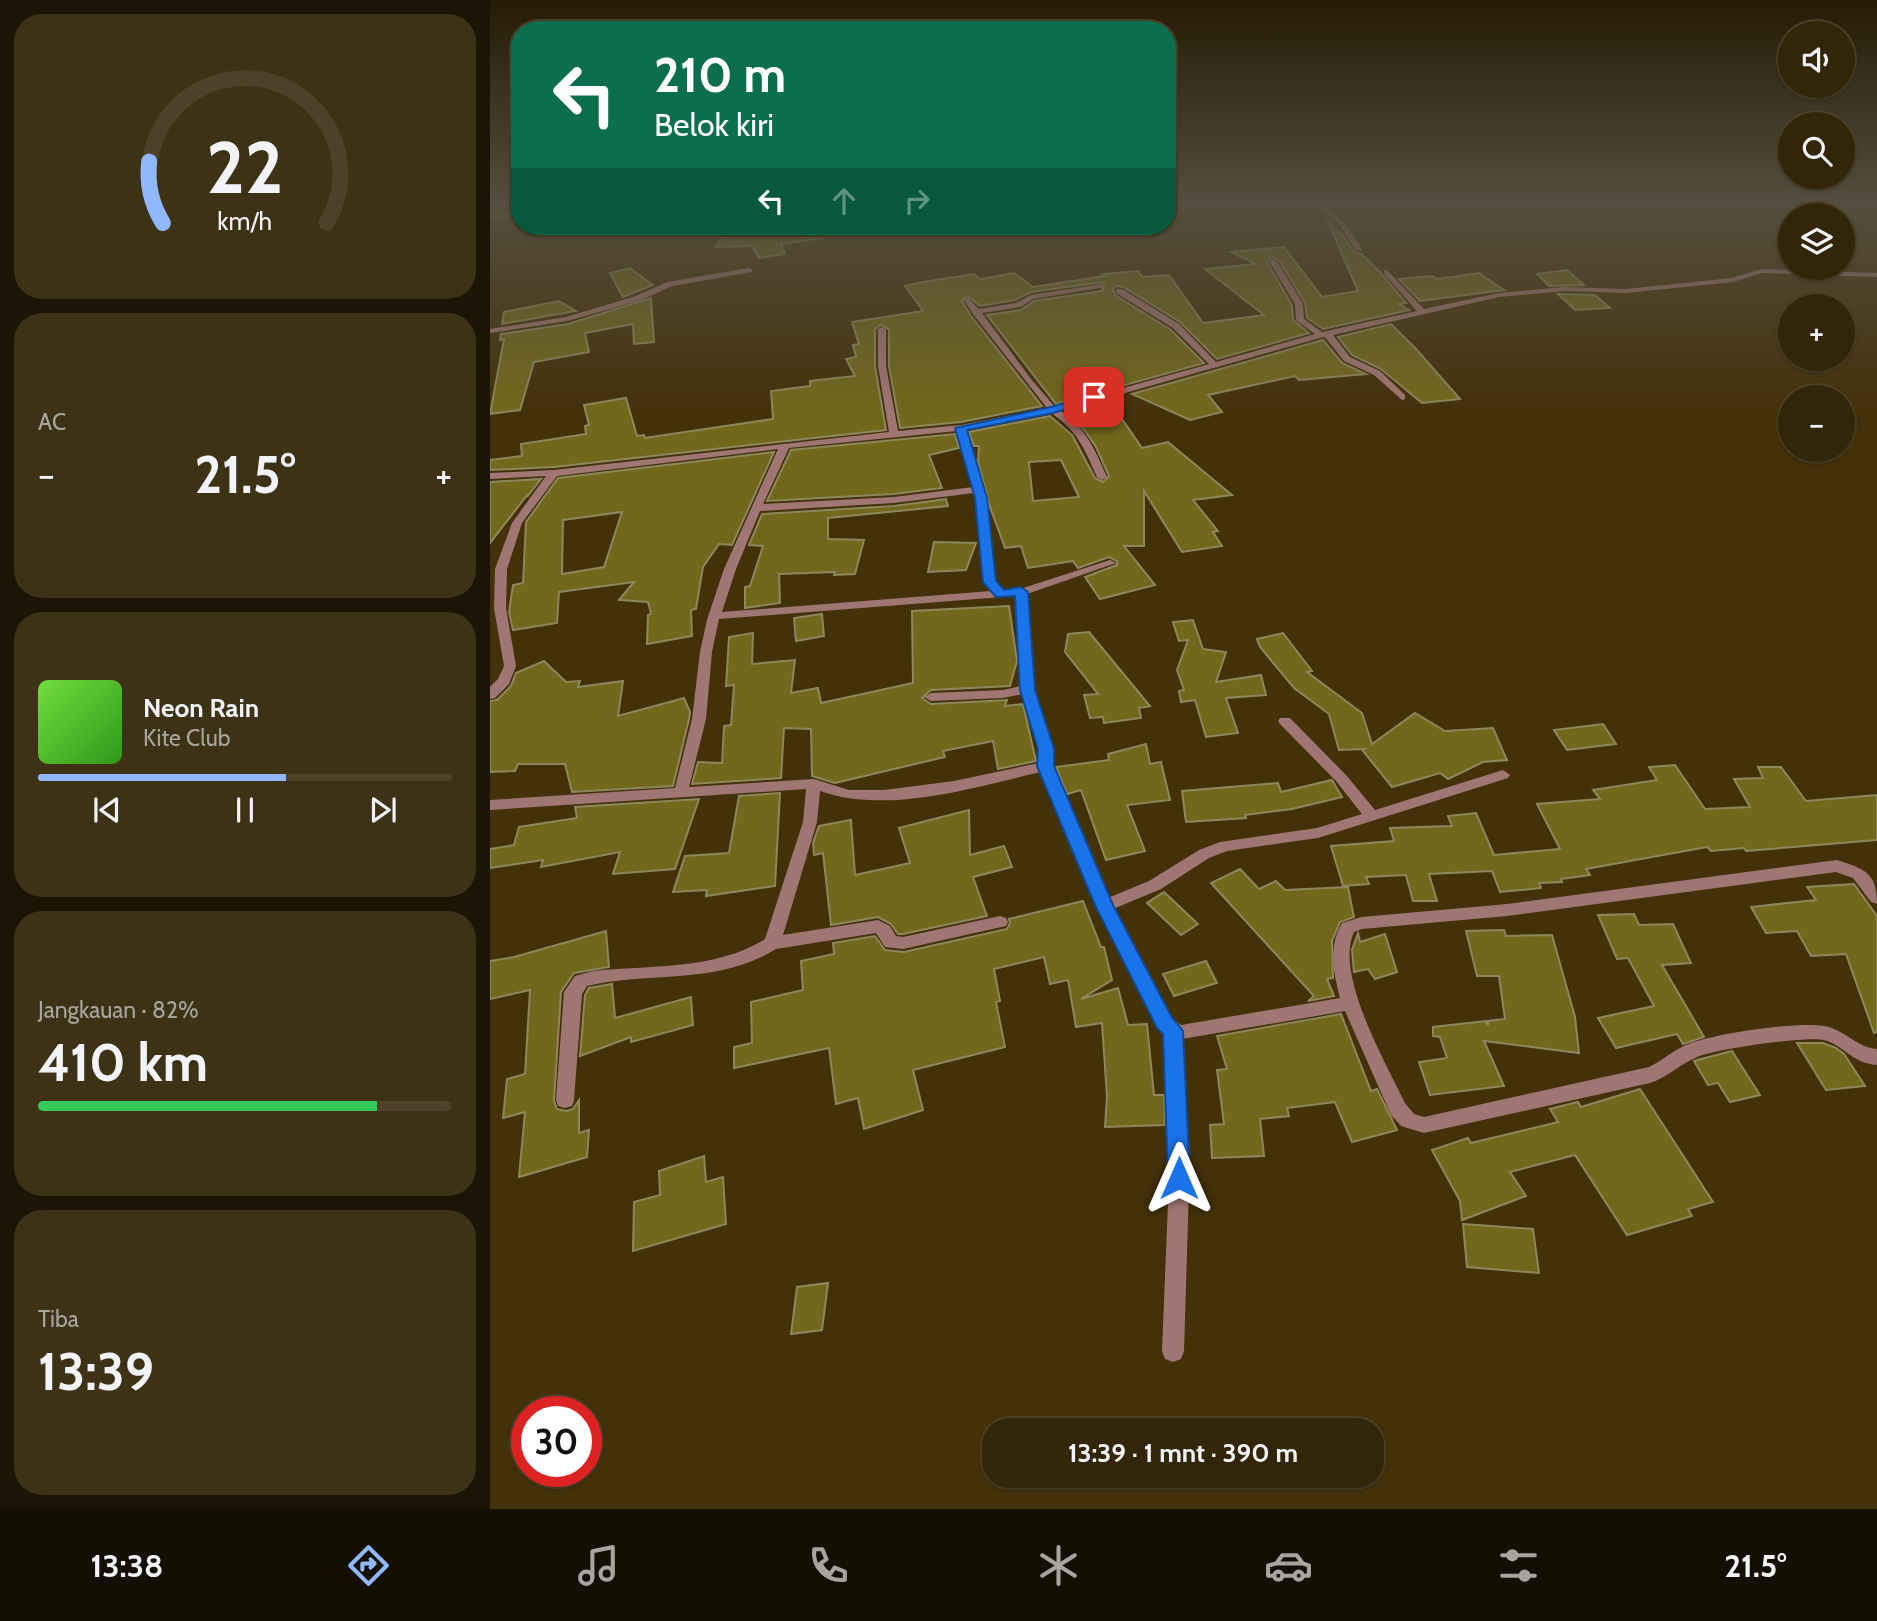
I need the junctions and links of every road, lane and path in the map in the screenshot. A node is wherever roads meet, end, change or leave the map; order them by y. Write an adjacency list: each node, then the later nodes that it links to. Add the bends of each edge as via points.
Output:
1 (735, 272): 13 (street, via 670,284 568,319)
2 (1280, 272): 14 (street, via 1299,304 1300,320)
3 (1387, 272): 10 (street)
4 (1756, 272): 10 (street, via 1632,290 1565,289 1499,295)
5 (1802, 272): 6 (street)
6 (1877, 275)
7 (1099, 286): 11 (street)
8 (1118, 291): 15 (street, via 1176,326)
9 (968, 300): 11 (street)
10 (1421, 311): 14 (street)
11 (976, 312): 17 (street)
12 (883, 329): 19 (street, via 882,366)
13 (490, 331)
14 (1324, 334): 15 (street); 16 (street, via 1348,359 1377,373)
15 (1213, 364): 17 (street)
16 (1402, 397)
17 (1053, 410): 18 (street); 23 (street, via 1085,439)
18 (961, 428): 19 (street); 24 (street)
19 (894, 435): 20 (street)
20 (785, 445): 21 (street); 25 (street)
21 (554, 474): 22 (street); 27 (street, via 517,523)
22 (490, 476)
23 (1102, 477)
24 (978, 489): 25 (street, via 894,500); 29 (street, via 989,578)
25 (758, 508): 30 (street)
26 (1110, 563): 28 (street)
27 (495, 588): 32 (street, via 510,666)
28 (1021, 592): 29 (street); 31 (street)
29 (1000, 594): 30 (street)
30 (715, 616): 38 (street, via 689,768)
31 (1028, 690): 33 (street); 35 (street, via 1046,749)
32 (490, 695)
33 (931, 697)
34 (1284, 721): 40 (street)
35 (1045, 766): 37 (street, via 862,796); 42 (street)
36 (1503, 775): 40 (street)
37 (814, 784): 38 (street); 44 (street, via 810,822)
38 (680, 794): 39 (street)
39 (490, 805)
40 (1373, 817): 42 (street, via 1318,833 1225,846 1155,885)
41 (1877, 898): 45 (street, via 1859,874 1837,866 1507,910 1362,923 1348,927 1340,939)
42 (1104, 905): 46 (street, via 1164,1022)
43 (1000, 922): 44 (street, via 903,943 891,942 878,926)
44 (772, 943): 48 (street, via 760,952 706,966 581,981 573,992)
45 (1350, 1003): 46 (street); 47 (street, via 1398,1109 1408,1120 1424,1125 1650,1075 1666,1070 1691,1050 1712,1046 1818,1033 1838,1038 1862,1056)
46 (1173, 1031): 49 (street, via 1180,1154)
47 (1877, 1057)
48 (565, 1100)
49 (1173, 1351)

